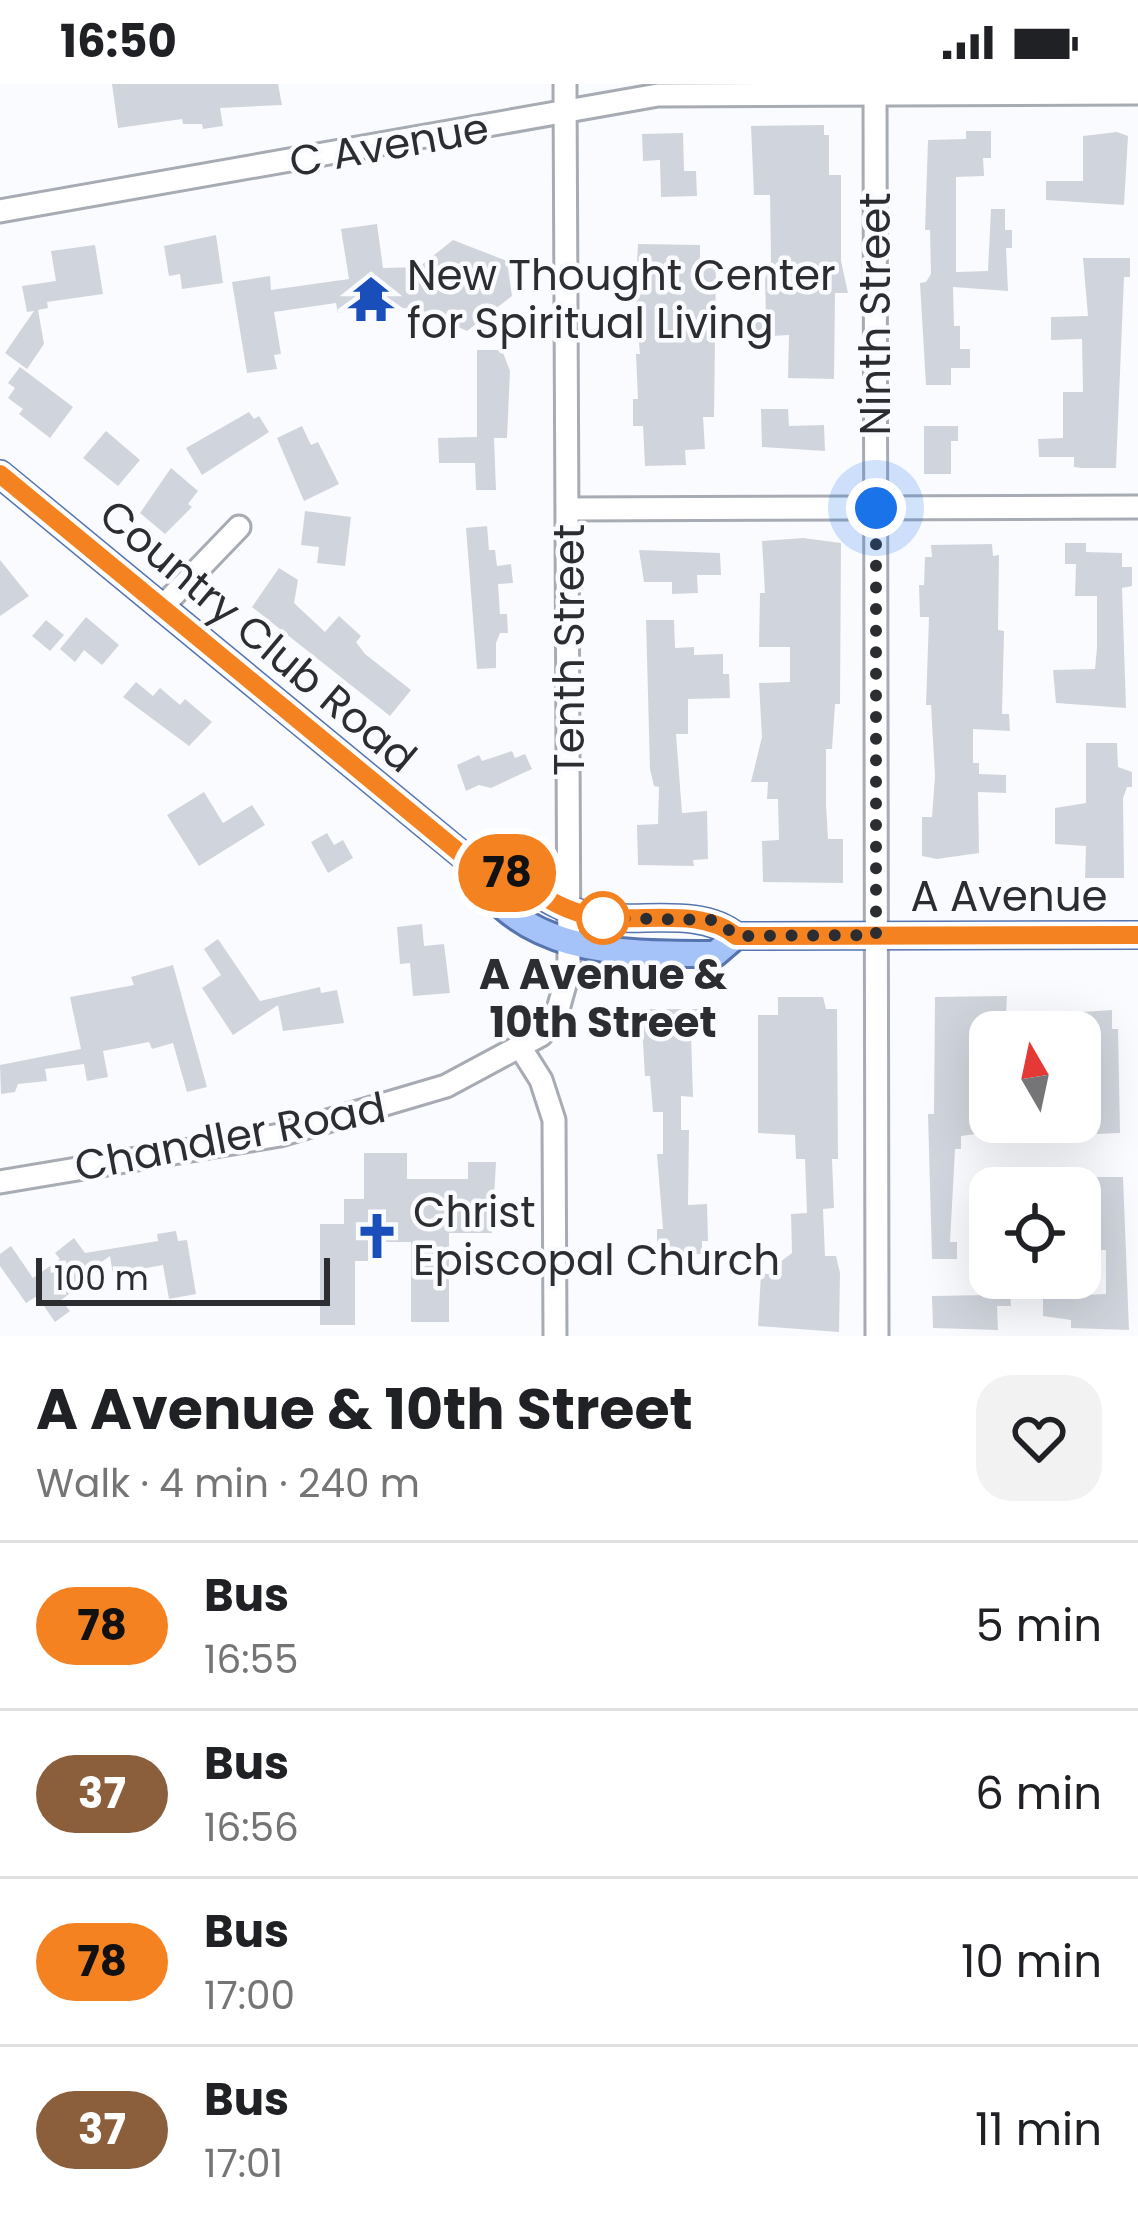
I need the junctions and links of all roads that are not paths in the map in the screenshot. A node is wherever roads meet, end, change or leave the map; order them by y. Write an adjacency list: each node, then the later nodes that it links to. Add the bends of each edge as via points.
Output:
1 (565, 84): 4 (street, Tenth Street)
2 (875, 89): 3 (street, C Avenue); 4 (street, C Avenue, via 681,93); 8 (street, Ninth Street)
3 (1138, 94)
4 (565, 113): 5 (street, C Avenue); 9 (street, Tenth Street)
5 (0, 211)
6 (0, 474): 11 (main road, Country Club Road)
7 (1138, 507): 8 (street)
8 (876, 508): 9 (street); 14 (street, Ninth Street)
9 (568, 509): 13 (street, Tenth Street)
10 (239, 526): 11 (street)
11 (162, 607): 12 (main road, Country Club Road)
12 (467, 859): 13 (main road, Country Club Road, via 494,864); 17 (main road, Country Club Road, via 479,884)
13 (568, 909): 16 (main road, A Avenue, via 633,920 717,920); 17 (street, Tenth Street)
14 (876, 935): 15 (main road, A Avenue); 16 (main road, A Avenue); 21 (street, Ninth Street)
15 (1138, 935)
16 (736, 936): 17 (main road, A Avenue, via 715,954)
17 (569, 946): 18 (street, Tenth Street, via 557,1013)
18 (522, 1049): 19 (street, Chandler Road, via 460,1081 328,1123); 20 (street, via 554,1120)
19 (0, 1182)
20 (555, 1336)
21 (877, 1336)

